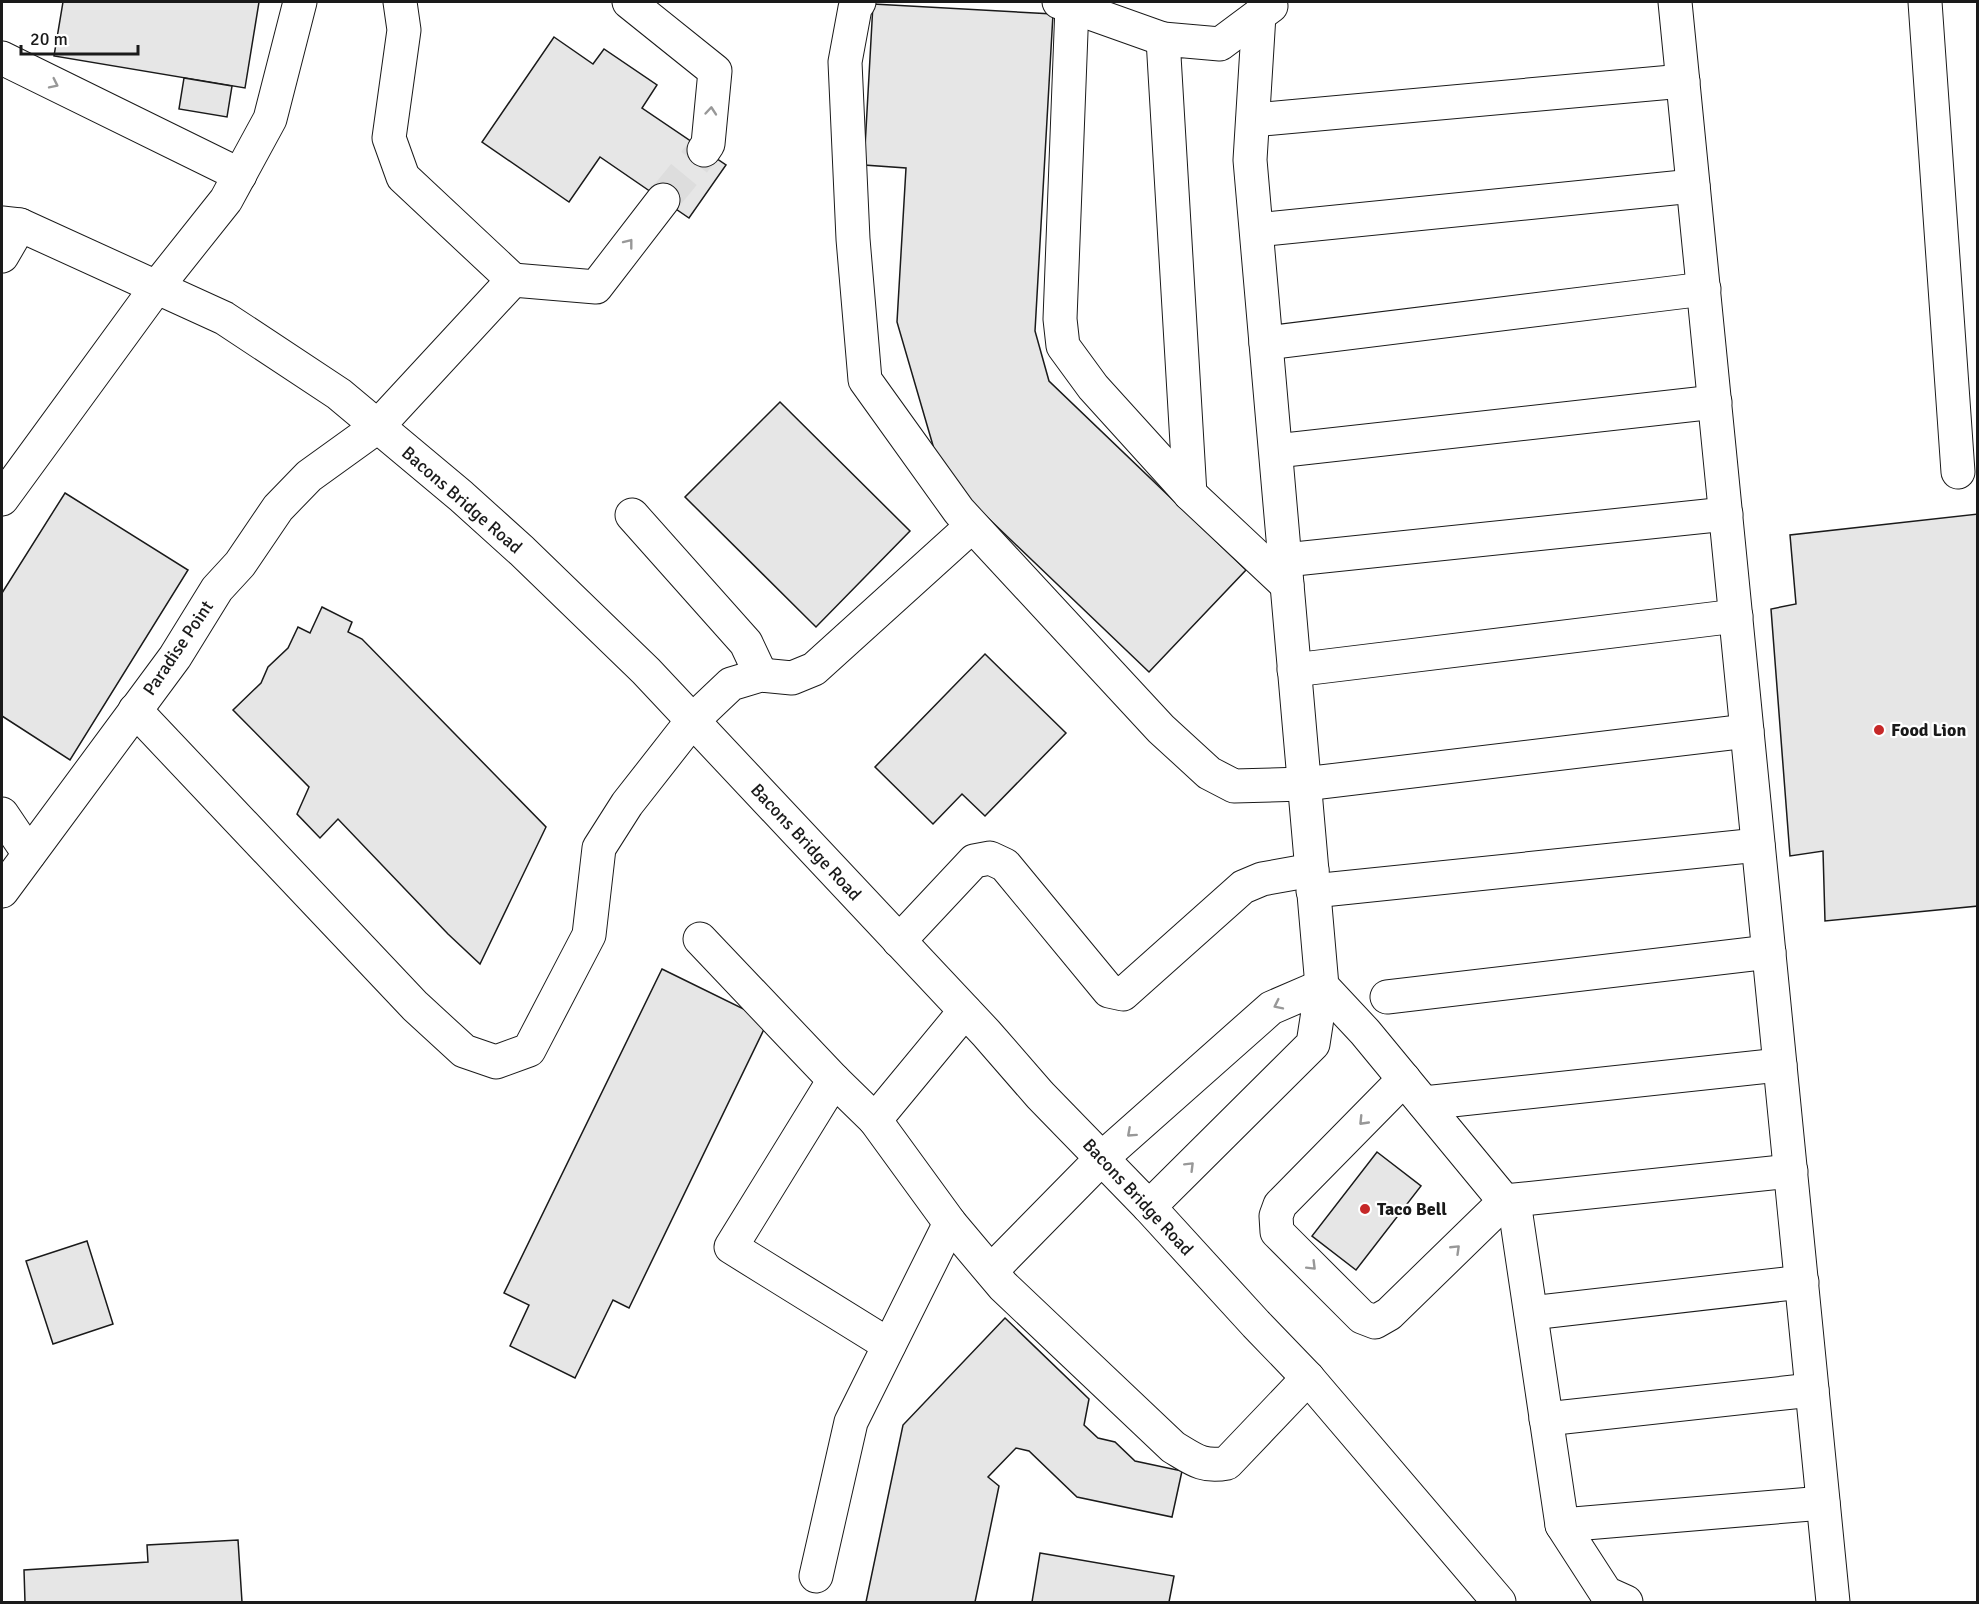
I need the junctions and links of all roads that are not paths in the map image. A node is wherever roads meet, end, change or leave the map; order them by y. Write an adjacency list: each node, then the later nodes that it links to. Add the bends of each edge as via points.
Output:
1 (300, 2): 14 (main road, via 270,119)
2 (400, 2): 20 (main road, via 404,30 389,138 403,177)
3 (629, 2): 13 (main road, one-way to 3, via 708,144 715,71)
4 (859, 2): 32 (main road, via 845,62 853,239 865,380)
5 (1675, 2): 11 (main road)
6 (1925, 2): 27 (main road)
7 (1066, 4): 9 (main road); 28 (main road, via 1060,319 1063,346 1093,387)
8 (1273, 5): 9 (main road, via 1220,44); 12 (main road)
9 (1163, 39): 28 (main road)
10 (2, 58): 14 (main road, one-way to 14)
11 (1683, 81): 12 (main road); 15 (main road)
12 (1253, 120): 18 (main road, via 1250,160)
13 (704, 150)
14 (240, 175): 21 (main road, via 226,200)
15 (1693, 186): 18 (main road); 22 (main road)
16 (663, 200): 20 (main road, one-way to 16, via 596,287)
17 (8, 219): 19 (main road); 21 (main road, Bacons Bridge Road)
18 (1257, 230): 23 (main road)
19 (2, 256)
20 (513, 280): 25 (main road, Paradise Point)
21 (156, 288): 25 (main road, Bacons Bridge Road, via 224,318 339,394); 29 (main road)
22 (1704, 289): 23 (main road); 24 (main road)
23 (1266, 343): 26 (main road)
24 (1715, 402): 26 (main road); 31 (main road)
25 (378, 427): 37 (main road, Paradise Point, via 309,476 278,508); 38 (main road, Bacons Bridge Road, via 522,551)
26 (1276, 451): 33 (main road)
27 (1958, 472)
28 (1190, 494): 33 (main road)
29 (2, 499)
30 (632, 514): 36 (main road, via 746,643)
31 (1726, 514): 33 (main road); 34 (main road)
32 (972, 526): 36 (main road, via 814,669 792,678); 40 (main road, via 1161,729 1209,773 1234,786)
33 (1286, 572): 35 (main road)
34 (1736, 616): 35 (main road); 39 (main road)
35 (1294, 670): 40 (main road)
36 (761, 675): 38 (main road, via 732,684)
37 (135, 710): 38 (main road, via 415,1006 464,1051 496,1062 529,1050 589,935 600,848 627,804); 43 (main road, Paradise Point)
38 (692, 721): 47 (main road, Bacons Bridge Road)
39 (1748, 731): 40 (main road); 42 (main road)
40 (1304, 784): 44 (main road)
41 (2, 814): 43 (main road)
42 (1758, 845): 44 (main road); 48 (main road)
43 (29, 854): 45 (main road, Paradise Point)
44 (1313, 880): 47 (main road, via 1262,879 1243,887 1124,993 1109,991 1005,865 990,858 974,861); 49 (main road)
45 (2, 891)
46 (700, 939): 53 (main road)
47 (899, 941): 51 (main road, Bacons Bridge Road)
48 (1769, 952): 50 (main road); 52 (main road)
49 (1322, 986): 54 (main road); 56 (main road, one-way to 56, via 1271,1008); 59 (main road, one-way to 49, via 1312,1044)
50 (1387, 997)
51 (965, 1011): 55 (main road); 56 (main road, Bacons Bridge Road)
52 (1780, 1065): 54 (main road); 57 (main road)
53 (834, 1080): 55 (main road); 64 (main road, via 731,1247)
54 (1414, 1091): 58 (main road); 58 (main road, one-way to 58, via 1280,1205 1276,1232 1362,1317 1375,1322 1389,1314)
55 (875, 1120): 60 (main road)
56 (1102, 1158): 59 (main road, Bacons Bridge Road); 61 (main road)
57 (1791, 1171): 58 (main road); 62 (main road)
58 (1505, 1201): 63 (main road, via 1516,1215)
59 (1149, 1207): 65 (main road, Bacons Bridge Road)
60 (950, 1223): 61 (main road); 64 (main road)
61 (990, 1271): 65 (main road, via 1173,1447 1203,1464 1227,1463)
62 (1802, 1282): 63 (main road); 66 (main road)
63 (1531, 1313): 67 (main road)
64 (889, 1345): 70 (main road, via 850,1422)
65 (1308, 1378): 71 (main road, Bacons Bridge Road)
66 (1812, 1390): 67 (main road); 68 (main road)
67 (1546, 1419): 69 (main road)
68 (1823, 1503): 69 (main road); 73 (main road)
69 (1562, 1525): 72 (main road, via 1606,1593)
70 (816, 1576)
71 (1498, 1602)
72 (1626, 1602)
73 (1833, 1602)

